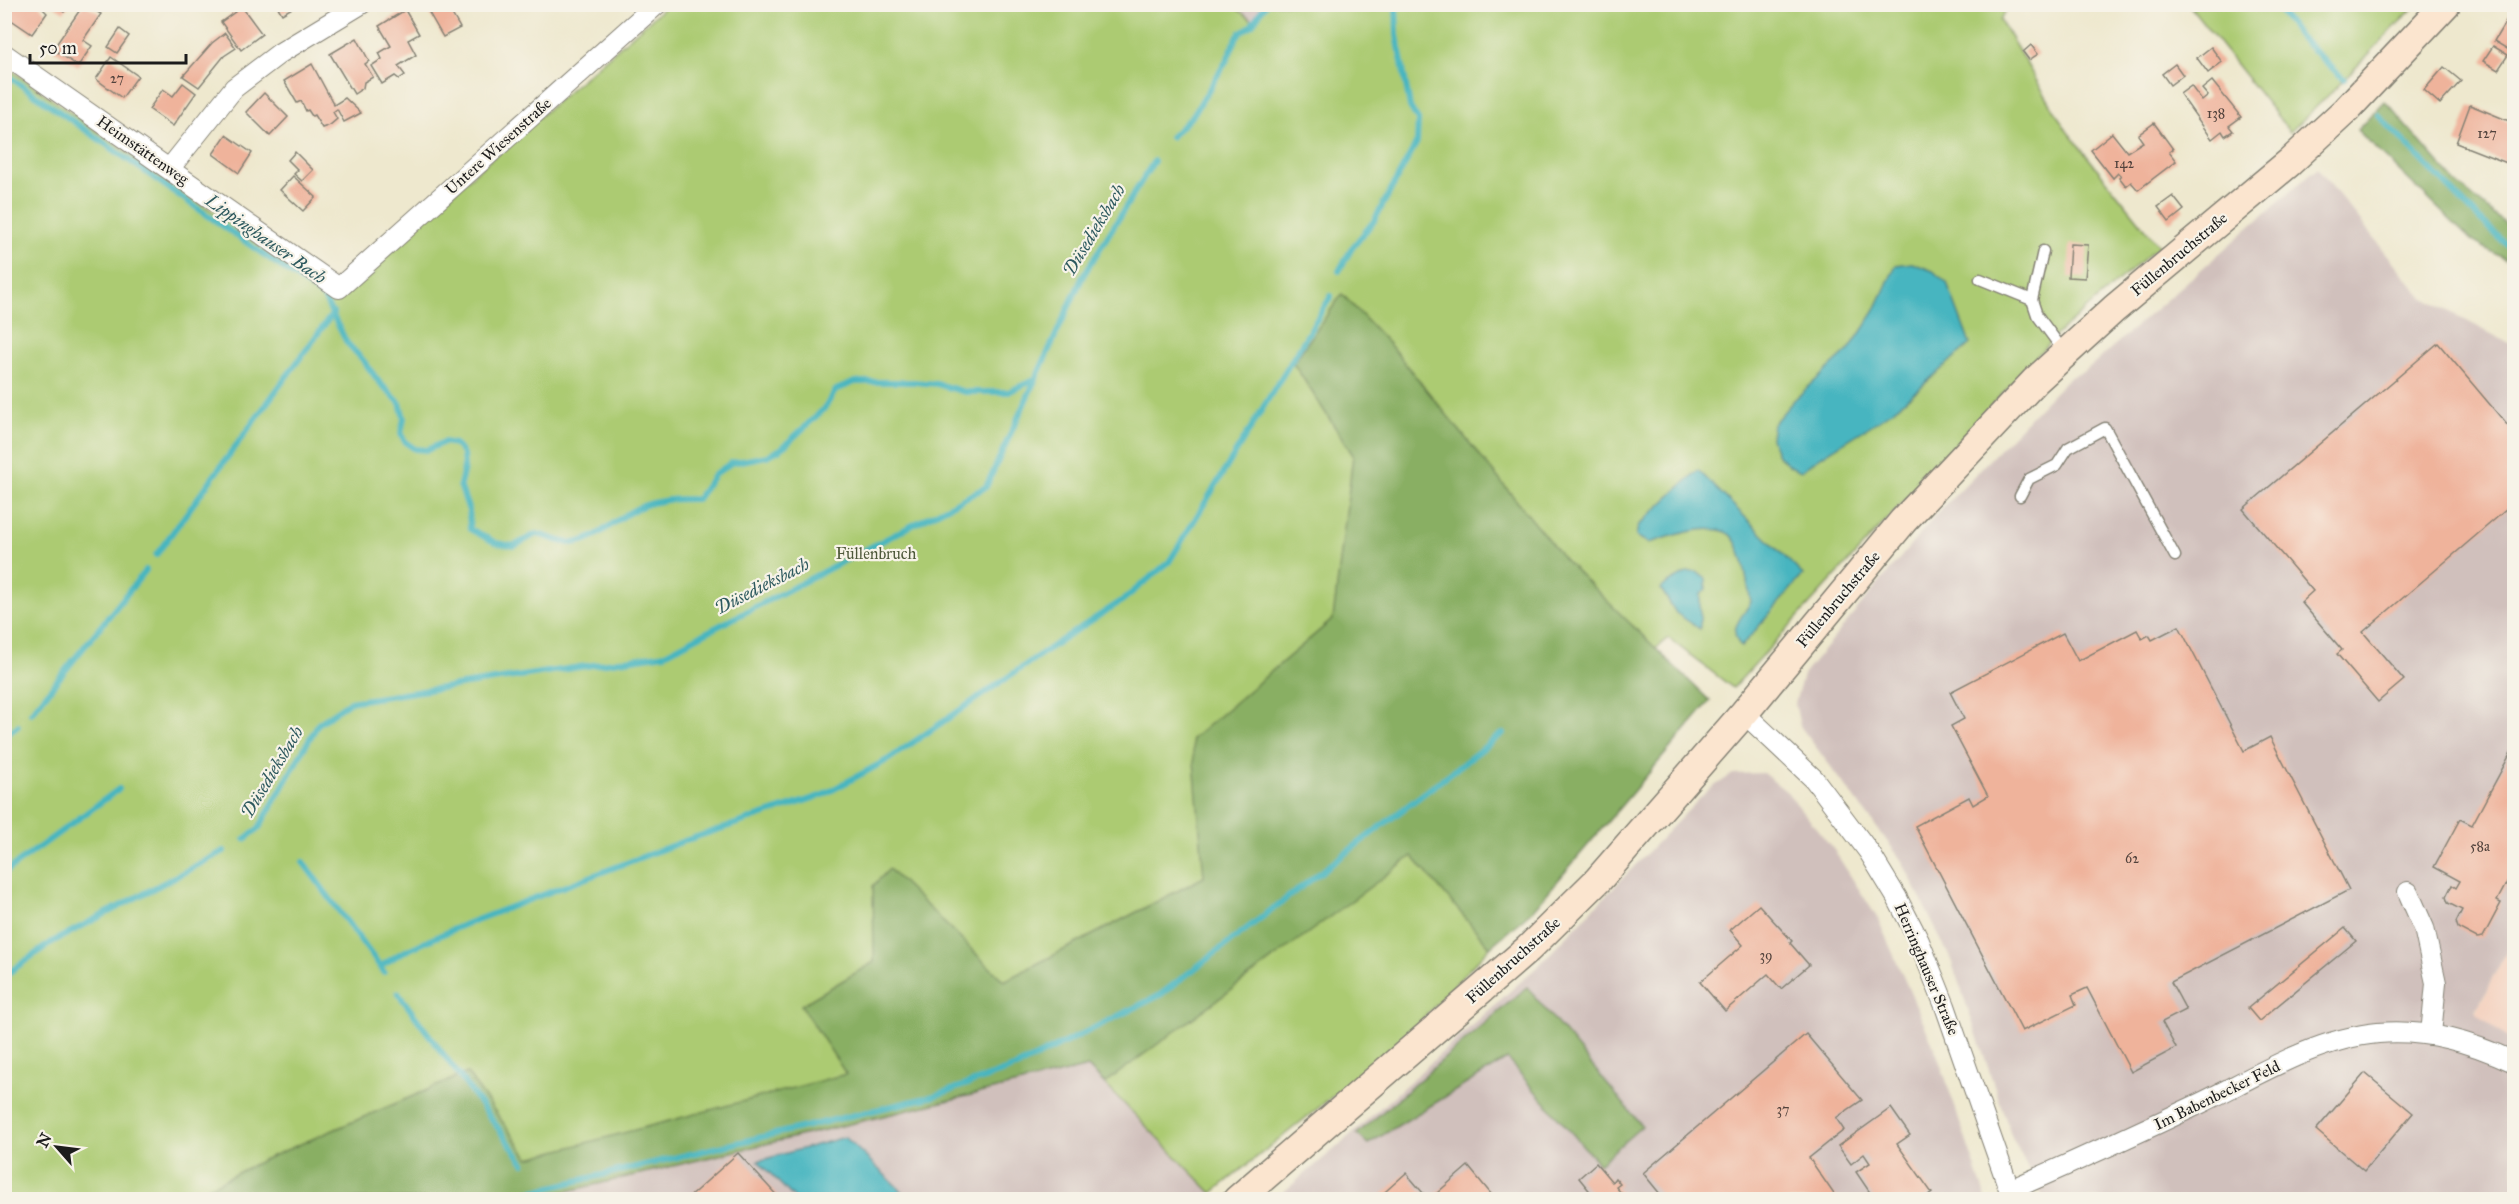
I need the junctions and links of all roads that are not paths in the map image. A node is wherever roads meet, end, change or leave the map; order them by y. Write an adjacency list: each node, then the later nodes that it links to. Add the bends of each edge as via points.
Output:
1 (361, 4): 5 (street, via 280,53 234,88)
2 (657, 4): 8 (street, Untere Wiesenstraße)
3 (2446, 4): 10 (street, Füllenbruchstraße, via 2298,155)
4 (4, 54): 5 (street, Heimstättenweg)
5 (170, 168): 8 (street, Heimstättenweg)
6 (2043, 251): 9 (lane)
7 (1980, 279): 9 (lane)
8 (339, 288)
9 (2032, 300): 10 (lane, via 2037,315)
10 (2066, 353): 13 (street, Füllenbruchstraße, via 1903,521)
11 (2020, 496): 12 (lane, via 2030,479 2057,465 2068,448 2105,428)
12 (2175, 556)
13 (1744, 713): 17 (street, Herringhauser Straße, via 1814,779 1869,852 1897,898 1945,1006); 18 (street, Füllenbruchstraße, via 1598,880 1528,949)
14 (2408, 892): 15 (street, via 2424,928 2436,983)
15 (2431, 1034): 16 (street, Im Babenbecker Feld, via 2462,1041); 17 (street, Im Babenbecker Feld, via 2376,1033 2340,1040 2296,1057)
16 (2514, 1062)
17 (2012, 1195)
18 (1237, 1200)

